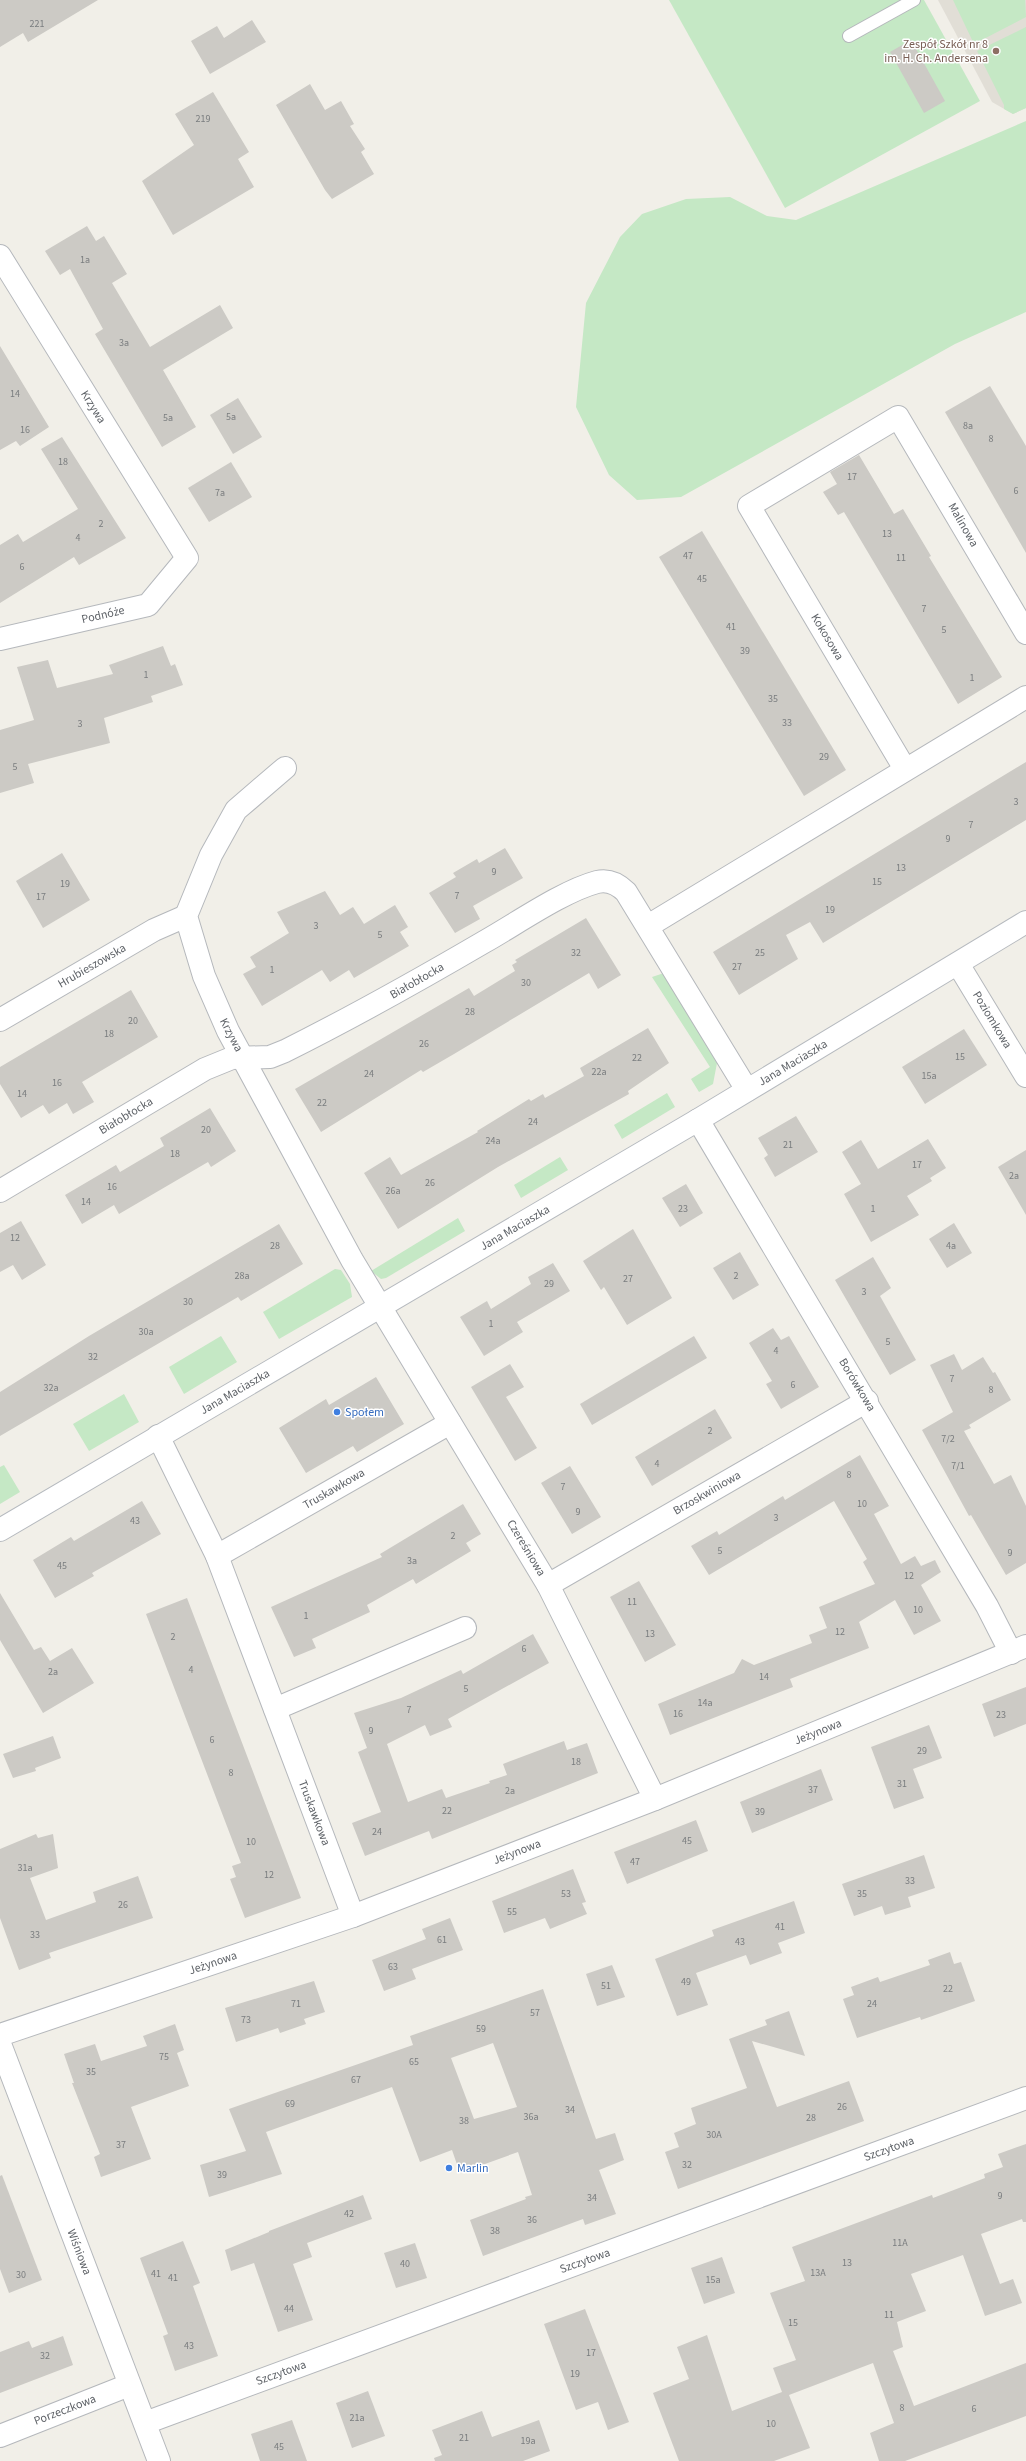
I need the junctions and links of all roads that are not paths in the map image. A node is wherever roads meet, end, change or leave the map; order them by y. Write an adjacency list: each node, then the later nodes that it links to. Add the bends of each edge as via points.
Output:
1 (914, 0): 2 (lane)
2 (849, 36)
3 (0, 256): 5 (street, Krzywa)
4 (749, 506): 6 (street, Malinowa, via 898,417); 10 (street, Kokosowa)
5 (187, 558): 7 (street, Podnóże, via 148,605)
6 (1026, 633)
7 (0, 640)
8 (1026, 697): 10 (street)
9 (285, 768): 11 (street, via 236,810 210,855)
10 (905, 769): 13 (street)
11 (186, 916): 15 (street, Hrubieszowska, via 154,930); 16 (street, Krzywa, via 214,1002)
12 (1026, 922): 14 (street, Jana Maciaszka)
13 (648, 926): 16 (street, Białobłocka, via 618,884 609,881 597,882 557,900 351,1018 285,1051 270,1057); 18 (street, Białobłocka)
14 (958, 964): 17 (street, Poziomkowa); 18 (street, Jana Maciaszka)
15 (0, 1020)
16 (243, 1058): 20 (street, Białobłocka, via 226,1060 205,1069); 21 (street, Krzywa, via 352,1260)
17 (1026, 1076)
18 (747, 1090): 19 (street, Jana Maciaszka)
19 (698, 1120): 21 (street, Jana Maciaszka); 22 (street, Borówkowa)
20 (0, 1191)
21 (381, 1307): 23 (street, Czereśniowa); 24 (street, Jana Maciaszka)
22 (867, 1401): 27 (street, Brzoskwiniowa); 29 (street, Borówkowa, via 987,1606)
23 (450, 1423): 26 (street, Truskawkowa); 27 (street, Czereśniowa)
24 (158, 1436): 25 (street, Jana Maciaszka); 26 (street, Truskawkowa)
25 (0, 1530)
26 (217, 1556): 30 (street, Truskawkowa)
27 (548, 1585): 31 (street, Czereśniowa)
28 (466, 1628): 30 (street)
29 (1018, 1650): 31 (street, Jeżynowa)
30 (275, 1710): 32 (street, Truskawkowa)
31 (655, 1799): 32 (street, Jeżynowa)
32 (353, 1916): 33 (street, Jeżynowa)
33 (0, 2035)
34 (0, 2044): 36 (street, Wiśniowa)
35 (1026, 2098): 37 (street, Szczytowa)
36 (129, 2385): 37 (street, Wiśniowa); 38 (street, Porzeczkowa)
37 (145, 2423): 39 (street, Wiśniowa)
38 (0, 2436)
39 (159, 2461)

